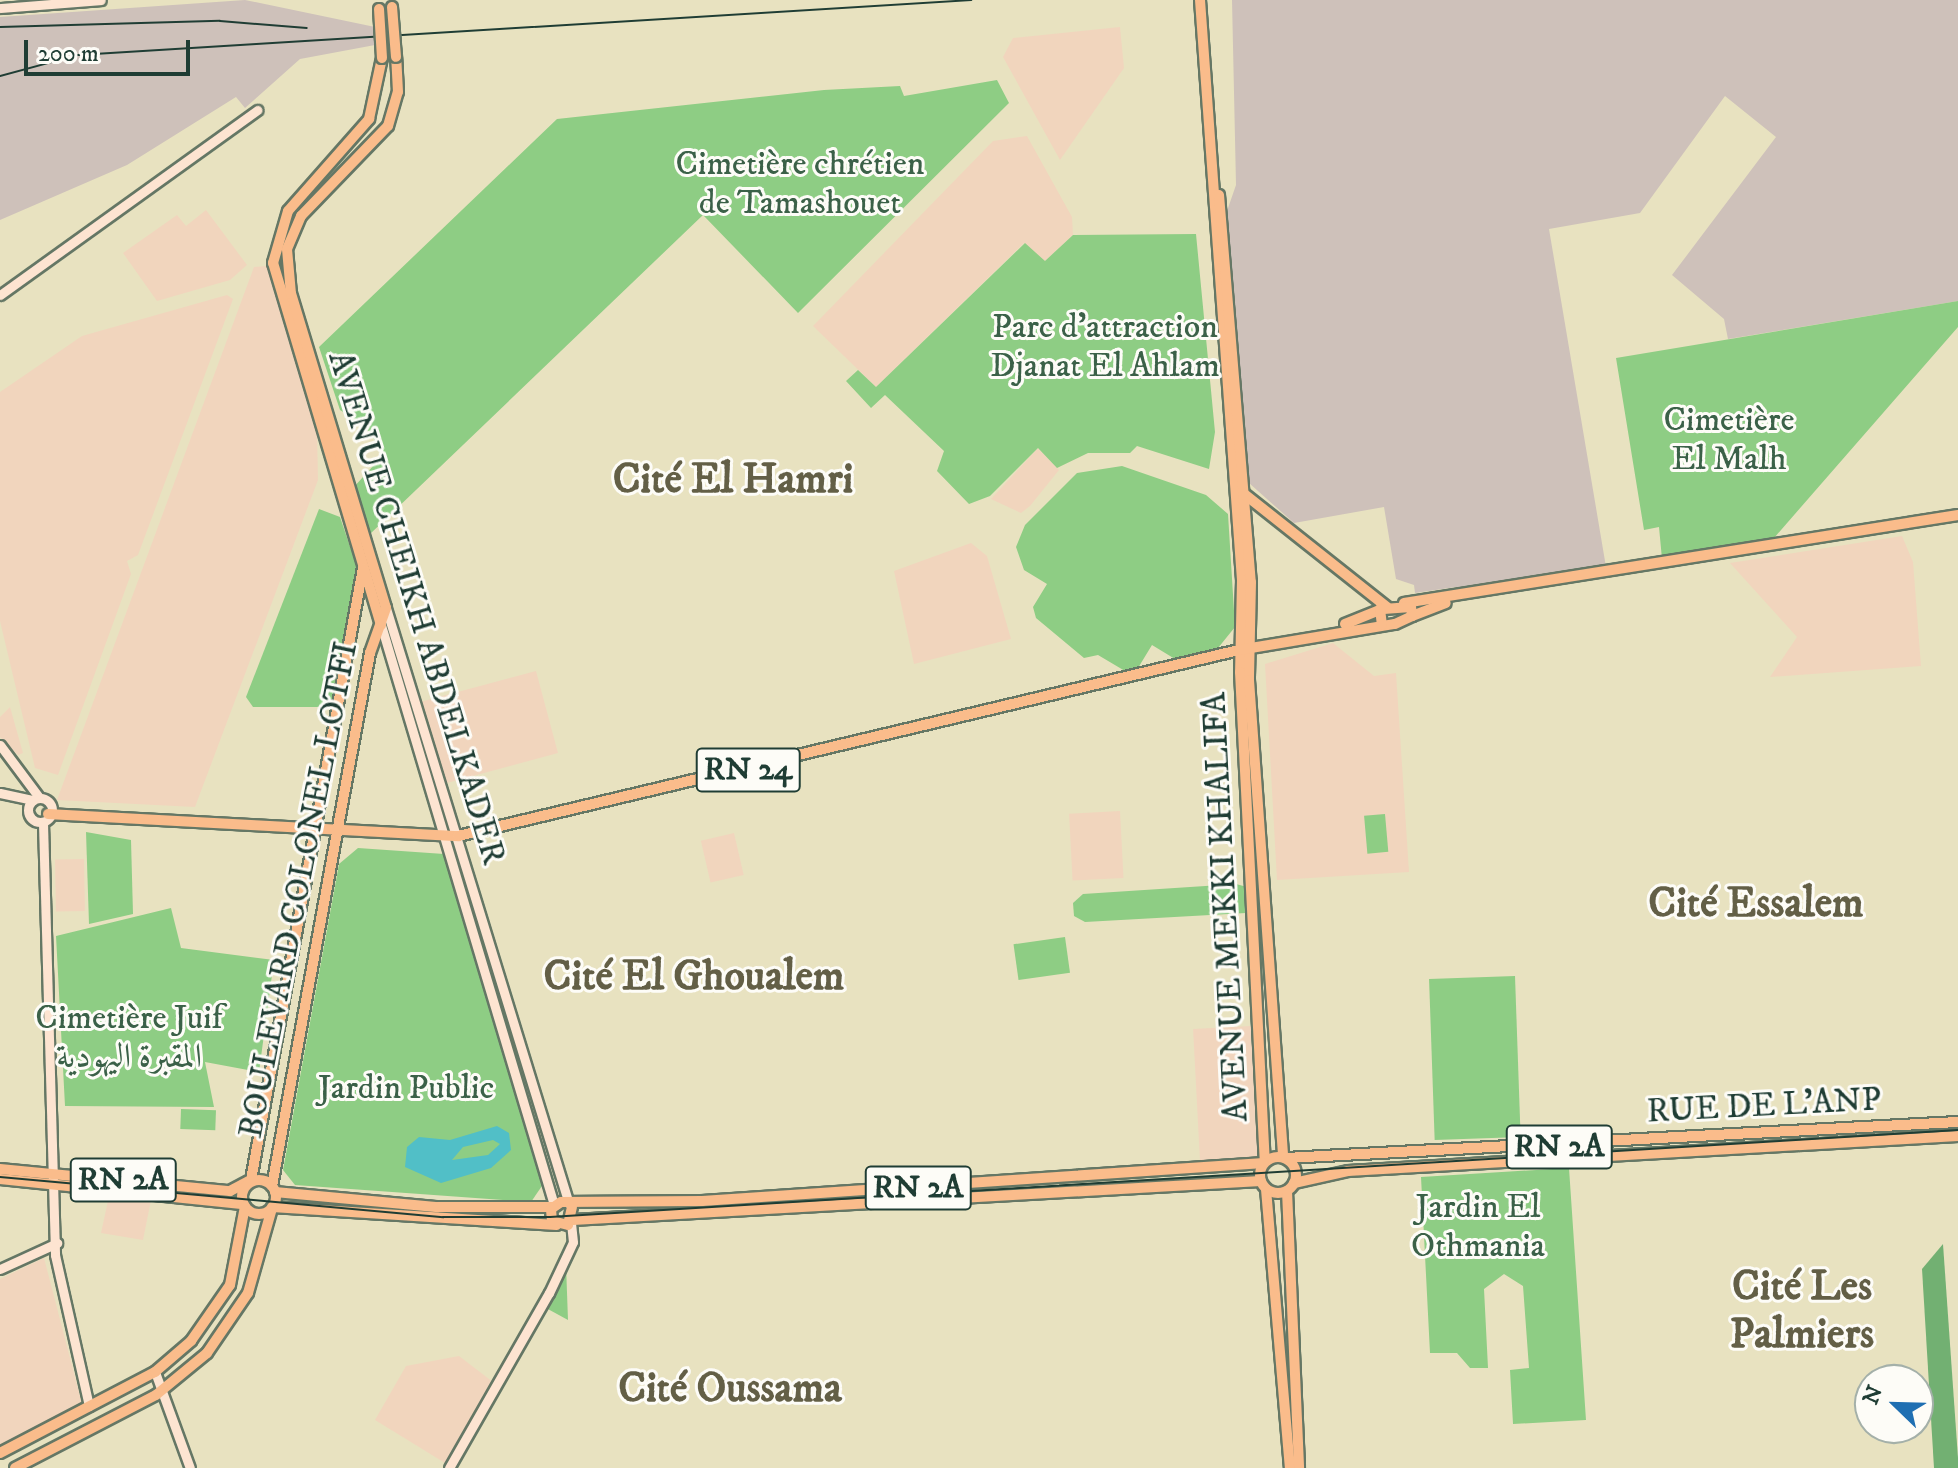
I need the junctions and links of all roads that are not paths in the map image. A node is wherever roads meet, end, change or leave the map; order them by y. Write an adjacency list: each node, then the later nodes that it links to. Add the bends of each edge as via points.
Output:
1 (101, 0): 5 (main road)
2 (1203, 0): 6 (main road)
3 (392, 4): 9 (main road, AVENUE CHEIKH ABDELKADER, bridge, via 398,92 388,126 301,216 287,249 291,294)
4 (379, 5): 9 (main road, AVENUE CHEIKH ABDELKADER, bridge, via 382,58 369,119 288,211 274,247 276,279)
5 (0, 8)
6 (1205, 26): 10 (main road, AVENUE MEKKI KHALIFA); 22 (main road, AVENUE MEKKI KHALIFA, via 1242,580)
7 (257, 110): 8 (main road)
8 (0, 295)
9 (334, 455): 12 (main road, AVENUE CHEIKH ABDELKADER); 16 (main road, AVENUE CHEIKH ABDELKADER)
10 (1243, 493): 15 (main road); 21 (main road, AVENUE MEKKI KHALIFA)
11 (1958, 515): 13 (main road)
12 (363, 568): 16 (main road, AVENUE CHEIKH ABDELKADER); 18 (main road, BOULEVARD COLONEL LOTFI)
13 (1459, 598): 14 (main road); 17 (main road)
14 (1404, 603): 15 (main road); 17 (main road)
15 (1383, 608): 19 (main road); 20 (main road)
16 (382, 616): 18 (main road, via 366,608); 28 (main road, BOULEVARD COLONEL LOTFI); 29 (main road, AVENUE CHEIKH ABDELKADER); 29 (main road, AVENUE CHEIKH ABDELKADER)
17 (1412, 616): 19 (main road)
18 (355, 618): 27 (main road, BOULEVARD COLONEL LOTFI)
19 (1384, 625): 20 (main road)
20 (1301, 637): 21 (main road)
21 (1253, 647): 22 (main road); 36 (main road, AVENUE MEKKI KHALIFA, via 1251,712)
22 (1239, 650): 29 (main road, RN 24, via 1038,703); 37 (main road, AVENUE MEKKI KHALIFA)
23 (0, 745): 25 (main road)
24 (0, 793): 25 (main road)
25 (36, 798): 26 (main road, via 49,799); 26 (main road, via 30,819)
26 (45, 819): 27 (main road, RN 24); 40 (main road)
27 (318, 829): 28 (main road, RN 24); 30 (main road, BOULEVARD COLONEL LOTFI)
28 (337, 830): 29 (main road, RN 24); 31 (main road, BOULEVARD COLONEL LOTFI)
29 (452, 837): 46 (main road, AVENUE CHEIKH ABDELKADER); 47 (main road, AVENUE CHEIKH ABDELKADER)
30 (285, 1004): 31 (main road); 32 (main road, BOULEVARD COLONEL LOTFI)
31 (305, 1008): 33 (main road, BOULEVARD COLONEL LOTFI)
32 (282, 1023): 33 (main road); 43 (main road, BOULEVARD COLONEL LOTFI, via 256,1168)
33 (301, 1027): 44 (main road, BOULEVARD COLONEL LOTFI)
34 (1958, 1122): 36 (main road, RUE DE L'ANP / RN 2A)
35 (1958, 1136): 42 (main road, RUE DE L'ANP / RN 2A, via 1359,1171)
36 (1284, 1158): 37 (main road, RUE DE L'ANP); 42 (main road, AVENUE MEKKI KHALIFA)
37 (1264, 1162): 41 (main road, AVENUE MEKKI KHALIFA); 47 (main road, RN 2A)
38 (0, 1169): 40 (main road, RN 2A)
39 (0, 1179): 40 (main road, RN 2A)
40 (56, 1179): 43 (main road, RN 2A); 45 (main road, RN 2A); 51 (main road)
41 (1264, 1185): 42 (main road, RUE DE L'ANP); 49 (main road, RN 2A); 63 (main road)
42 (1290, 1187): 64 (main road)
43 (245, 1188): 44 (main road, via 256,1181); 45 (main road)
44 (274, 1189): 46 (main road, via 438,1207); 48 (main road)
45 (244, 1205): 48 (main road, via 260,1214); 53 (main road, via 244,1238 225,1294 201,1332)
46 (554, 1206): 47 (main road); 50 (main road)
47 (570, 1206): 49 (main road)
48 (272, 1208): 50 (main road); 54 (main road, via 239,1310 215,1345)
49 (572, 1222): 50 (main road); 62 (main road, via 573,1242 538,1315)
50 (556, 1225)
51 (57, 1244): 52 (main road); 55 (main road, via 63,1294)
52 (0, 1269)
53 (155, 1372): 54 (main road); 55 (main road)
54 (162, 1395): 58 (main road); 61 (main road)
55 (93, 1404): 56 (main road)
56 (55, 1425): 57 (main road); 58 (main road)
57 (43, 1431): 58 (main road); 59 (main road)
58 (57, 1446): 60 (main road)
59 (0, 1453)
60 (15, 1468)
61 (190, 1468)
62 (449, 1468)
63 (1290, 1468)
64 (1299, 1468)

